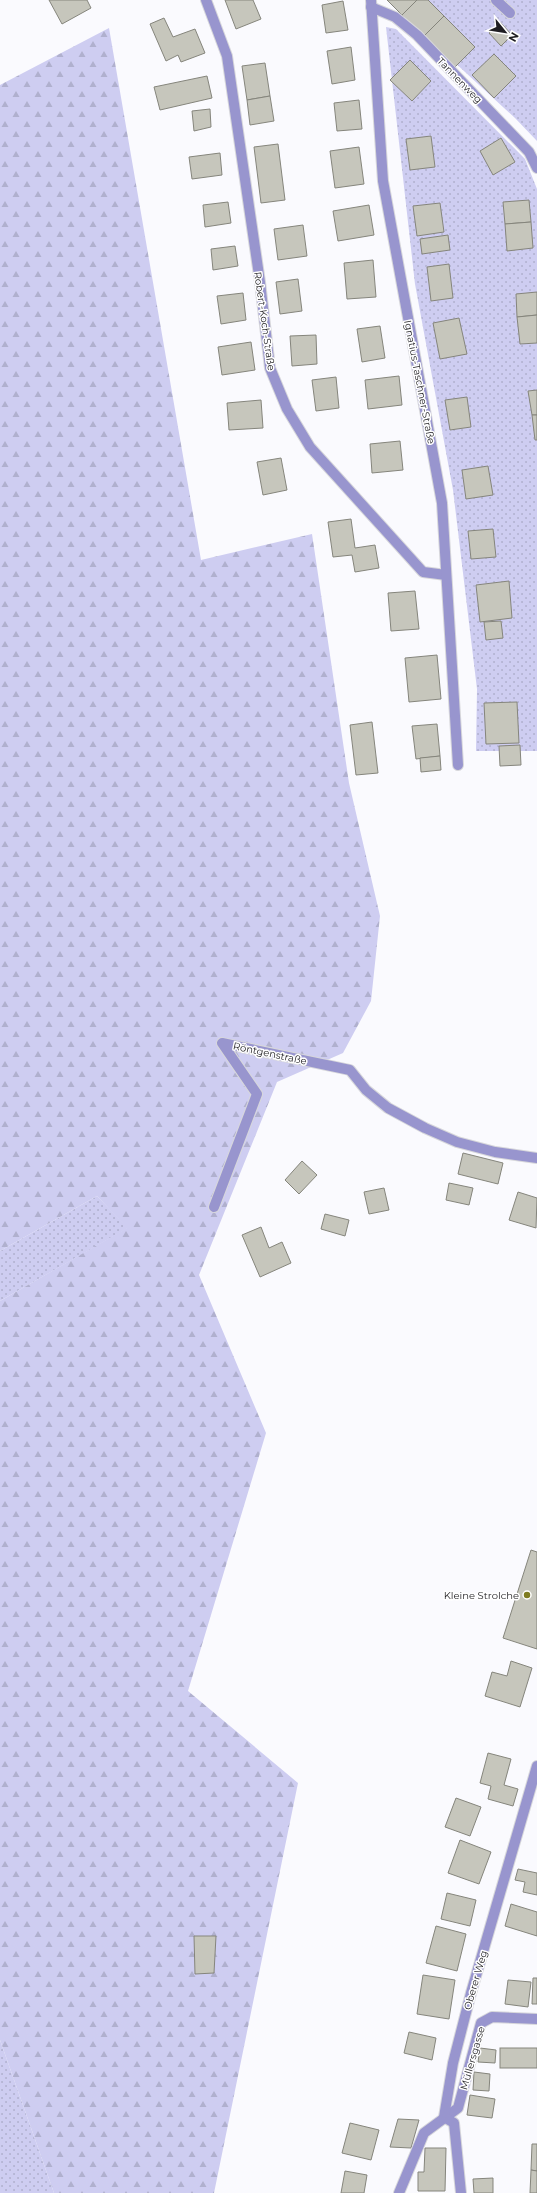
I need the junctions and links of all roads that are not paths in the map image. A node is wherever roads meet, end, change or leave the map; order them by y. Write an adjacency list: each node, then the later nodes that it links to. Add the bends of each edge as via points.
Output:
1 (206, 0): 6 (street, Robert-Koch-Straße, via 226,56 260,282 270,368 287,410 310,447 423,572)
2 (496, 0): 4 (street)
3 (371, 3): 5 (street, Tannenweg, via 395,17 417,35 529,152); 6 (street, Ignatius-Taschner-Straße, via 382,181 442,503)
4 (510, 13)
5 (537, 168)
6 (446, 575): 7 (street, Ignatius-Taschner-Straße, via 453,653)
7 (458, 765)
8 (537, 1158): 9 (street, Röntgenstraße, via 495,1152 457,1142 425,1128 388,1108 366,1090 350,1070 222,1043 258,1094)
9 (214, 1207)
10 (537, 1766): 12 (street, Oberer Weg, via 453,2064)
11 (537, 2019): 12 (street, Müllersgasse, via 492,2016 481,2023 458,2108)
12 (444, 2117): 13 (street, Müllersgasse, via 424,2133); 14 (street, via 454,2123)
13 (399, 2193)
14 (461, 2193)

